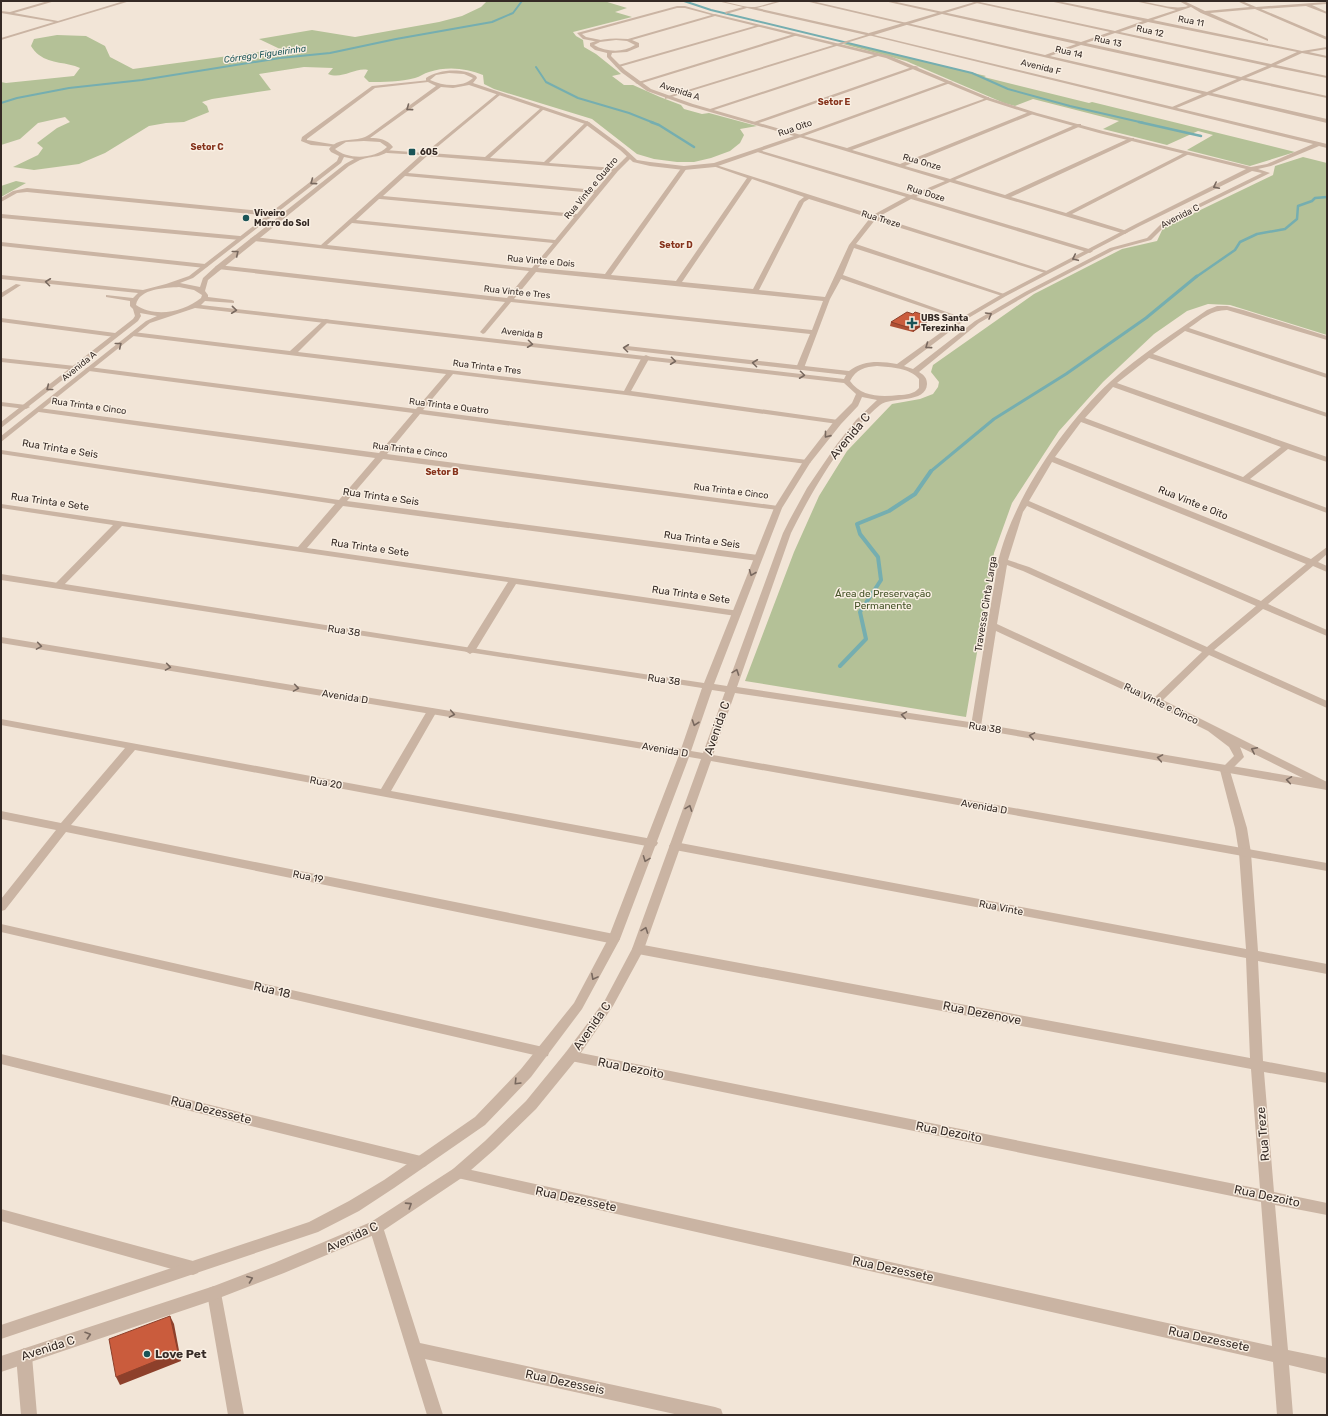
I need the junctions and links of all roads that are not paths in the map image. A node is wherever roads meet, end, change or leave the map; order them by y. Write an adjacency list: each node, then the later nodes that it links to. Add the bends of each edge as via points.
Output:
1 (53, 1): 23 (street)
2 (128, 1): 30 (street)
3 (719, 1): 18 (street, Avenida F)
4 (781, 1): 18 (street)
5 (807, 1): 31 (street, Rua 14)
6 (886, 1): 24 (street, Rua 13)
7 (969, 1): 14 (street, Rua 12)
8 (982, 1): 14 (street)
9 (1051, 1): 29 (street, Rua 11)
10 (1136, 1): 20 (street)
11 (1181, 1): 17 (street)
12 (1239, 1): 19 (street)
13 (1297, 1): 16 (street)
14 (977, 3): 24 (street); 33 (street, Rua 12)
15 (1327, 3): 16 (street)
16 (1306, 4): 19 (street); 25 (street)
17 (1191, 6): 20 (street); 22 (street)
18 (748, 8): 27 (street); 35 (street, Avenida F)
19 (1256, 8): 22 (street); 37 (street)
20 (1178, 9): 29 (street)
21 (1, 12): 23 (street)
22 (1202, 12): 43 (street)
23 (10, 13): 28 (street); 30 (street)
24 (943, 13): 31 (street); 42 (street, Rua 13)
25 (1327, 13)
26 (715, 14): 27 (street); 38 (street); 39 (street, via 677,7 579,33)
27 (725, 15): 32 (street); 40 (street)
28 (1, 16)
29 (1147, 20): 33 (street); 43 (street, Rua 11)
30 (59, 21): 36 (street)
31 (908, 23): 35 (street); 48 (street, Rua 14)
32 (759, 26): 34 (street); 51 (street)
33 (1114, 32): 42 (street); 50 (street, Rua 12)
34 (796, 35): 41 (street); 58 (street)
35 (870, 35): 41 (street); 67 (street, Avenida F)
36 (1, 39)
37 (1327, 39)
38 (628, 40): 39 (street); 40 (street)
39 (598, 41): 45 (street, via 592,46 598,50)
40 (634, 42): 45 (street, via 635,48)
41 (838, 44): 47 (street); 64 (street)
42 (1082, 44): 48 (street); 54 (street, Rua 13)
43 (1283, 48): 46 (street, Rua 11)
44 (1327, 48): 46 (street)
45 (610, 51): 51 (street, Avenida A, via 609,56)
46 (1301, 52): 49 (street, Rua 11); 50 (street)
47 (879, 55): 52 (street); 68 (street)
48 (1047, 55): 61 (street, Rua 14)
49 (1327, 57)
50 (1269, 64): 53 (street, Rua 12); 54 (street)
51 (618, 66): 58 (street, Avenida A)
52 (917, 68): 56 (street); 73 (street)
53 (1327, 77)
54 (1239, 78): 61 (street); 63 (street, Rua 13)
55 (428, 81): 57 (street, via 430,76 435,74 457,72 476,78); 59 (street); 81 (street, via 374,87 304,138 304,141)
56 (951, 82): 65 (street); 77 (street, Rua Oito)
57 (469, 83): 60 (street); 62 (street, Rua Vinte e Quatro)
58 (637, 83): 64 (street, Avenida A)
59 (440, 85): 60 (street); 78 (street, one-way to 78)
60 (449, 86): 70 (street)
61 (1208, 92): 67 (street); 71 (street, Rua 14)
62 (498, 94): 66 (street, Rua Vinte e Quatro); 86 (street)
63 (1327, 97)
64 (667, 98): 68 (street, Avenida A)
65 (987, 98): 69 (street); 84 (street)
66 (542, 108): 72 (street, Rua Vinte e Quatro); 91 (street)
67 (1174, 108): 80 (street, Avenida F)
68 (709, 110): 73 (street, Avenida A)
69 (1031, 113): 75 (street); 95 (street)
70 (406, 118)
71 (1327, 120)
72 (587, 123): 89 (street, Rua Vinte e Quatro); 92 (street)
73 (754, 123): 74 (street, Avenida A)
74 (762, 125): 76 (street); 77 (street, Avenida A)
75 (1079, 125): 79 (street); 102 (street, Rua Onze)
76 (769, 133)
77 (799, 136): 84 (street, Rua Onze); 85 (street, Rua Oito, via 772,143)
78 (364, 139): 81 (street, via 346,141); 83 (street, via 381,138 389,144 390,148)
79 (1132, 139): 87 (street); 106 (street)
80 (1318, 144): 82 (street, Avenida F); 94 (street)
81 (335, 146): 88 (street, via 332,148 333,151)
82 (1327, 146)
83 (387, 150): 86 (street); 90 (street)
84 (847, 150): 95 (street, Rua Onze)
85 (757, 151): 93 (street, Rua Oito); 107 (street, Rua Doze)
86 (426, 154): 91 (street); 100 (street)
87 (1188, 154): 97 (street); 110 (street)
88 (342, 156): 90 (street); 109 (street, one-way to 109, via 338,162)
89 (629, 157): 96 (street, Rua Oito, via 640,162); 98 (street, Rua Vinte e Quatro)
90 (360, 158): 119 (street, via 347,165)
91 (486, 159): 92 (street)
92 (545, 164): 98 (street)
93 (715, 165): 96 (street, Rua Oito); 101 (street, Rua Treze)
94 (1269, 165): 97 (street); 99 (street)
95 (899, 166): 102 (street, Rua Onze)
96 (684, 168): 130 (street)
97 (1251, 169): 99 (street); 115 (street, Avenida C, one-way to 115)
98 (616, 170): 103 (street, Rua Vinte e Quatro)
99 (1267, 173): 116 (street, Avenida C)
100 (404, 174): 103 (street); 104 (street)
101 (750, 178): 105 (street, Rua Treze); 134 (street)
102 (949, 180): 106 (street); 107 (street)
103 (598, 192): 112 (street, Rua Vinte e Quatro)
104 (380, 196): 112 (street); 114 (street)
105 (808, 197): 113 (street, Rua Treze); 138 (street, via 802,201)
106 (1005, 197): 110 (street)
107 (909, 198): 113 (street); 125 (street, Rua Doze)
108 (1, 200): 109 (street, via 23,190)
109 (271, 214): 118 (street)
110 (1066, 215): 115 (street)
111 (1, 216): 118 (street)
112 (579, 216): 120 (street, Rua Vinte e Quatro)
113 (874, 217): 123 (street); 129 (street, Rua Treze)
114 (352, 222): 120 (street); 124 (street)
115 (1128, 231): 116 (street); 117 (street, Avenida C)
116 (1150, 232): 121 (street, Avenida C, via 1148,239)
117 (1119, 236): 121 (street, via 1126,241); 125 (street, Avenida C)
118 (240, 238): 126 (street)
119 (253, 239): 124 (street, Rua Vinte e Dois); 127 (street, one-way to 119)
120 (557, 242): 128 (street, Rua Vinte e Quatro)
121 (1138, 242): 167 (street, Avenida C, one-way to 121, via 977,322 1112,249)
122 (1, 244): 126 (street)
123 (852, 245): 131 (street); 140 (street)
124 (323, 246): 128 (street, Rua Vinte e Dois)
125 (1090, 251): 129 (street, Avenida C, one-way to 129)
126 (205, 266): 136 (street)
127 (218, 267): 137 (street, via 205,279); 145 (street, Rua Vinte e Tres)
128 (534, 270): 130 (street, Rua Vinte e Dois); 145 (street, Rua Vinte e Quatro)
129 (1047, 272): 140 (street, Avenida C)
130 (607, 276): 134 (street, Rua Vinte e Dois)
131 (839, 276): 143 (street); 149 (street)
132 (1, 277): 139 (street, one-way to 132)
133 (1, 283): 135 (street)
134 (678, 283): 138 (street, Rua Vinte e Dois)
135 (18, 285): 141 (street); 144 (street)
136 (169, 286): 137 (street, via 188,286); 139 (street)
137 (202, 291): 142 (street, via 205,294)
138 (755, 291): 143 (street, Rua Vinte e Dois)
139 (143, 292): 144 (street)
140 (1004, 295): 149 (street, Avenida C)
141 (1, 296)
142 (204, 299): 146 (street); 153 (street, Avenida B)
143 (827, 299): 154 (street)
144 (134, 300): 147 (street, via 133,306)
145 (508, 300): 153 (street, Rua Vinte e Quatro); 154 (street, Rua Vinte e Tres)
146 (195, 306): 148 (street); 151 (street, Avenida B, one-way to 151)
147 (136, 309): 148 (street, via 150,313); 156 (street, Avenida A, via 136,320)
148 (172, 313): 155 (street, Avenida A, via 148,322)
149 (963, 319): 162 (street, Avenida C, one-way to 162)
150 (1, 320): 156 (street)
151 (327, 320): 158 (street); 160 (street, Avenida B, one-way to 160)
152 (1185, 329): 157 (street, Travessa Cinta Larga, via 1209,311 1227,308); 159 (street, Travessa Cinta Larga); 169 (street)
153 (483, 332): 164 (street, Avenida B, one-way to 153)
154 (815, 332): 164 (street)
155 (133, 334): 158 (street, Rua Trinta e Tres); 165 (street, Avenida A, one-way to 155)
156 (115, 336): 163 (street, Avenida A)
157 (1327, 338)
158 (292, 353): 166 (street, Rua Trinta e Tres)
159 (1148, 355): 171 (street, Travessa Cinta Larga); 179 (street)
160 (646, 357): 170 (street, Avenida B, one-way to 170); 172 (street)
161 (1, 360): 163 (street)
162 (899, 366): 167 (street); 168 (street, via 874,364 862,366)
163 (75, 368): 176 (street, Avenida A, one-way to 176)
164 (800, 368): 168 (street, Avenida B)
165 (89, 369): 177 (street, Avenida A); 178 (street, Rua Trinta e Quatro)
166 (451, 372): 172 (street, Rua Trinta e Tres); 178 (street)
167 (914, 372): 174 (street, Avenida C, via 923,380 921,390 906,398)
168 (850, 373): 170 (street)
169 (1327, 376)
170 (846, 381): 173 (street, via 850,388)
171 (1112, 384): 180 (street, Travessa Cinta Larga); 184 (street)
172 (626, 393): 181 (street, Rua Trinta e Tres)
173 (860, 394): 174 (street, Avenida C); 181 (street, Avenida C, via 855,404)
174 (883, 399): 214 (street, Avenida C, one-way to 174, via 787,533 802,502 816,477 851,432)
175 (1, 404): 176 (street)
176 (26, 407): 182 (street, Avenida A)
177 (39, 410): 183 (street, Avenida A); 186 (street, Rua Trinta e Cinco)
178 (419, 412): 186 (street); 189 (street, Rua Trinta e Quatro)
179 (1327, 416)
180 (1080, 419): 187 (street, Travessa Cinta Larga); 190 (street)
181 (838, 422): 189 (street, Avenida C, one-way to 189)
182 (1, 426)
183 (1, 440)
184 (1287, 446): 188 (street); 190 (street)
185 (1, 452): 192 (street, Rua Trinta e Seis)
186 (381, 456): 192 (street); 194 (street, Rua Trinta e Cinco)
187 (1050, 458): 191 (street, Travessa Cinta Larga); 201 (street, Rua Vinte e Oito)
188 (1327, 460)
189 (806, 462): 194 (street, Avenida C)
190 (1245, 479): 195 (street)
191 (1024, 502): 200 (street, Travessa Cinta Larga); 206 (street)
192 (342, 503): 197 (street); 199 (street, Rua Trinta e Seis)
193 (1, 506): 196 (street, Rua Trinta e Sete)
194 (778, 508): 199 (street, Avenida C)
195 (1327, 511)
196 (120, 523): 197 (street, Rua Trinta e Sete); 205 (street)
197 (301, 549): 204 (street, Rua Trinta e Sete)
198 (1327, 550): 201 (street)
199 (758, 558): 207 (street, Avenida C, one-way to 207)
200 (1003, 561): 208 (street, Travessa Cinta Larga); 212 (street)
201 (1313, 563): 202 (street, Rua Vinte e Oito); 206 (street)
202 (1327, 568)
203 (1, 576): 205 (street, Rua 38)
204 (514, 580): 207 (street, Rua Trinta e Sete); 211 (street)
205 (58, 586): 211 (street, Rua 38)
206 (1263, 605): 209 (street); 212 (street)
207 (736, 613): 213 (street, Avenida C)
208 (993, 626): 215 (street, Rua Vinte e Cinco); 219 (street, Travessa Cinta Larga)
209 (1327, 633)
210 (1, 640): 217 (street, Avenida D, one-way to 217)
211 (470, 651): 213 (street, Rua 38)
212 (1208, 651): 215 (street); 216 (street)
213 (708, 686): 214 (street, Rua 38); 222 (street, Avenida C, one-way to 222)
214 (730, 690): 219 (street, Rua 38, one-way to 214); 223 (street, Avenida C)
215 (1156, 701): 220 (street, Rua Vinte e Cinco)
216 (1327, 705)
217 (432, 711): 222 (street, Avenida D, one-way to 222); 226 (street)
218 (1, 722): 221 (street, Rua 20)
219 (976, 726): 224 (street, Rua 38, one-way to 219)
220 (1212, 729): 224 (street, via 1238,752 1239,757); 225 (street, Rua Vinte e Cinco, one-way to 220)
221 (132, 747): 226 (street, Rua 20); 228 (street)
222 (685, 753): 223 (street, Avenida D); 229 (street, Avenida C)
223 (707, 758): 230 (street, Avenida C, one-way to 223); 231 (street, Avenida D)
224 (1225, 770): 225 (street, Rua 38, one-way to 224); 231 (street, Rua Treze)
225 (1327, 786)
226 (384, 793): 229 (street, Rua 20)
227 (1, 815): 228 (street, Rua 19)
228 (64, 827): 233 (street); 235 (street, Rua 19)
229 (652, 843): 235 (street, Avenida C, one-way to 235)
230 (675, 846): 236 (street, Avenida C, one-way to 230); 237 (street, Rua Vinte)
231 (1245, 853): 232 (street, Avenida D); 237 (street, Rua Treze)
232 (1327, 867)
233 (1, 907)
234 (1, 928): 239 (street, Rua 18)
235 (614, 939): 239 (street, Avenida C, one-way to 239, via 578,1006)
236 (638, 949): 240 (street, Avenida C, via 609,1003); 242 (street, Rua Dezenove)
237 (1252, 955): 238 (street, Rua Vinte); 242 (street, Rua Treze)
238 (1327, 969)
239 (543, 1052): 244 (street, Avenida C, one-way to 244, via 480,1121)
240 (571, 1056): 245 (street, Avenida C, via 531,1105); 246 (street, Rua Dezoito)
241 (1, 1059): 244 (street, Rua Dezessete)
242 (1257, 1064): 243 (street, Rua Dezenove); 246 (street, Rua Treze)
243 (1327, 1078)
244 (421, 1162): 250 (street, Avenida C, via 354,1206 313,1228)
245 (458, 1173): 249 (street, Avenida C, one-way to 245); 254 (street, Rua Dezessete)
246 (1268, 1196): 247 (street, Rua Dezoito); 254 (street, Rua Treze)
247 (1327, 1209)
248 (1, 1215): 250 (street)
249 (376, 1227): 251 (street, Avenida C, one-way to 249); 253 (street)
250 (193, 1268): 252 (street, Avenida C)
251 (214, 1293): 255 (street, Avenida C, one-way to 251); 259 (street)
252 (1, 1332)
253 (415, 1349): 260 (street); 261 (street, Rua Dezesseis)
254 (1279, 1354): 257 (street, Rua Dezessete); 262 (street, Rua Treze)
255 (24, 1356): 256 (street, Avenida C); 258 (street)
256 (1, 1364)
257 (1327, 1366)
258 (28, 1415)
259 (236, 1415)
260 (435, 1415)
261 (715, 1415)
262 (1285, 1415)

